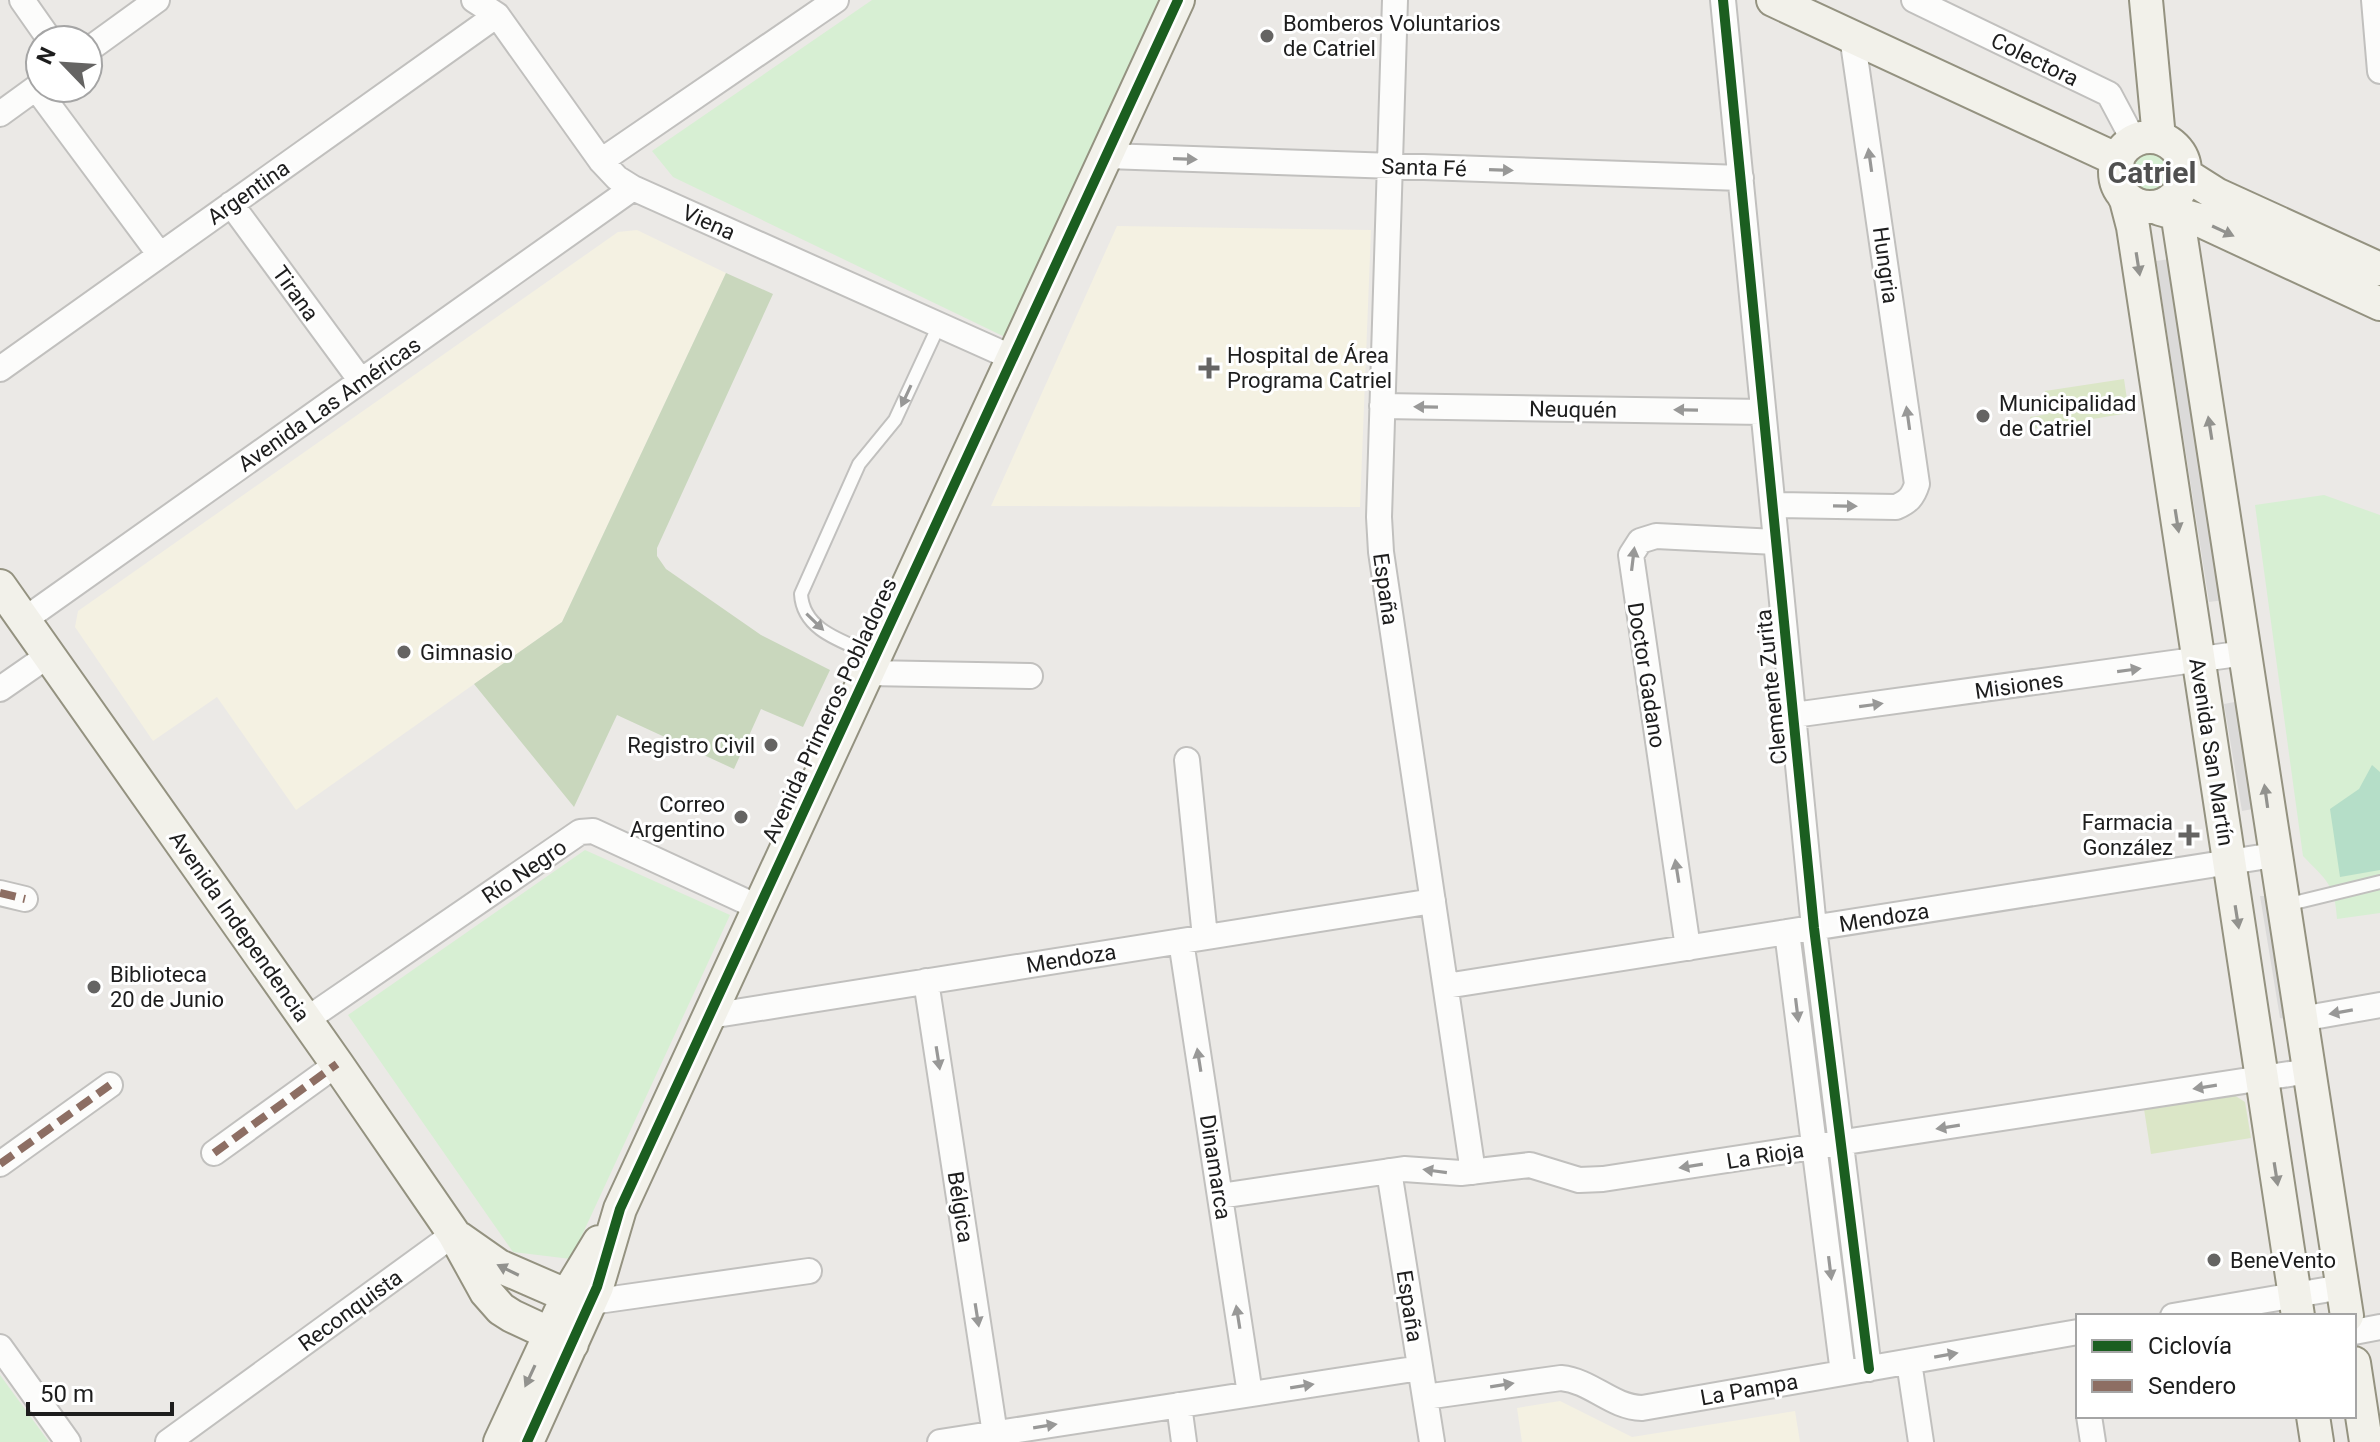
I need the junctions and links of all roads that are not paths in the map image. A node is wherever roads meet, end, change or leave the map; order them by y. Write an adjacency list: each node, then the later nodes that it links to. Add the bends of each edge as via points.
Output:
1 (22, 0): 13 (street)
2 (157, 0): 15 (street)
3 (474, 0): 12 (street, Viena)
4 (836, 0): 22 (street)
5 (1178, 0): 20 (street, Avenida Primeros Pobladores)
6 (1395, 0): 23 (street, España)
7 (1723, 0): 24 (street, Clemente Zurita)
8 (1773, 0): 14 (street)
9 (1914, 0): 21 (street, Colectora, via 2109,94)
10 (2146, 0): 21 (street)
11 (2374, 0): 16 (street)
12 (497, 15): 22 (street, Viena); 27 (street, Argentina)
13 (39, 24)
14 (1852, 36): 21 (street); 37 (street, Hungria, one-way to 14, via 1896,507 1914,495 1917,474)
15 (104, 38)
16 (2380, 71)
17 (24, 96): 19 (street)
18 (51, 104): 28 (street)
19 (0, 114)
20 (1107, 156): 23 (street, Santa Fé, one-way to 23); 32 (street, Avenida Primeros Pobladores)
21 (2133, 157): 26 (street, via 2137,205); 26 (street, Avenida San Martín, via 2177,149 2183,158); 43 (street, Avenida San Martín, one-way to 43, via 2126,200)
22 (601, 161): 25 (street, Viena)
23 (1390, 166): 24 (street, Santa Fé, one-way to 24); 35 (street, España)
24 (1741, 178): 36 (street, Clemente Zurita)
25 (633, 188): 31 (street, Viena); 34 (street, Avenida Las Américas)
26 (2171, 199): 29 (street, via 2216,194); 30 (street, one-way to 30, via 2212,225); 41 (street, Avenida San Martín, one-way to 26)
27 (231, 204): 28 (street, Argentina); 34 (street, Tirana)
28 (160, 255): 33 (street, Argentina)
29 (2380, 269)
30 (2380, 304)
31 (939, 325): 32 (street, Viena); 44 (lane, one-way to 44, via 895,420 859,464 801,594 805,613 822,631)
32 (1013, 358): 44 (street, Avenida Primeros Pobladores)
33 (0, 369)
34 (361, 381): 40 (street, Avenida Las Américas)
35 (1382, 406): 36 (street, Neuquén, one-way to 35); 54 (street, España, via 1381,552)
36 (1763, 412): 37 (street, Clemente Zurita)
37 (1773, 505): 38 (street, Clemente Zurita)
38 (1776, 542): 47 (street, Clemente Zurita); 60 (street, Doctor Gadano, one-way to 38, via 1631,555 1640,541 1656,536)
39 (0, 586): 40 (street, Avenida Independencia)
40 (24, 620): 42 (street, Avenida Independencia)
41 (2245, 653): 43 (street, Misiones); 49 (street, Avenida San Martín, one-way to 41)
42 (49, 655): 46 (street); 66 (street, Avenida Independencia)
43 (2198, 660): 47 (street, Misiones, one-way to 43); 50 (street, Avenida San Martín)
44 (872, 664): 45 (street); 56 (street, Avenida Primeros Pobladores)
45 (1030, 676)
46 (0, 689)
47 (1794, 715): 57 (street, Clemente Zurita)
48 (1187, 760): 59 (street, Dinamarca)
49 (2274, 855): 50 (street, Mendoza); 55 (street, Avenida San Martín)
50 (2229, 863): 57 (street, Mendoza); 69 (street, Avenida San Martín, one-way to 69)
51 (2380, 882): 55 (lane)
52 (0, 893): 53 (street)
53 (25, 899)
54 (1433, 901): 59 (street, Mendoza); 62 (street, España)
55 (2283, 905): 65 (street, Avenida San Martín)
56 (760, 908): 64 (street, Avenida Primeros Pobladores); 66 (street, Río Negro, via 593,831 580,832)
57 (1814, 928): 58 (street, Mendoza); 71 (street, Clemente Zurita)
58 (1787, 932): 60 (street, Mendoza); 72 (street, one-way to 72)
59 (1193, 939): 61 (street, Mendoza); 77 (street, Dinamarca, one-way to 59)
60 (1688, 948): 62 (street, Mendoza)
61 (926, 981): 64 (street, Mendoza); 98 (street, Bélgica, one-way to 98)
62 (1446, 986): 76 (street, España)
63 (2380, 1005): 65 (street, one-way to 65)
64 (710, 1016): 83 (street, Avenida Primeros Pobladores)
65 (2301, 1019): 68 (street, Avenida San Martín)
66 (306, 1020): 67 (street, Avenida Independencia)
67 (337, 1064): 73 (street); 78 (street, Avenida Independencia)
68 (2309, 1071): 69 (street, La Rioja); 80 (street, Avenida San Martín)
69 (2262, 1079): 71 (street, La Rioja, one-way to 71); 81 (street, Avenida San Martín, one-way to 81)
70 (110, 1085): 74 (street)
71 (1841, 1143): 72 (street, La Rioja); 90 (street, Clemente Zurita)
72 (1814, 1147): 76 (street, La Rioja, one-way to 76, via 1591,1180 1530,1165); 91 (street, one-way to 91)
73 (214, 1153)
74 (0, 1164)
75 (1389, 1171): 76 (street, La Rioja, one-way to 75); 77 (street, La Rioja); 89 (street, España)
76 (1473, 1172)
77 (1220, 1196): 93 (street, Dinamarca, one-way to 77)
78 (454, 1234): 83 (street, Avenida Independencia, via 478,1281 512,1316); 101 (street, Reconquista)
79 (809, 1271): 83 (street)
80 (2345, 1301): 81 (street)
81 (2296, 1306): 82 (street)
82 (2198, 1314)
83 (573, 1319): 102 (street, Avenida Primeros Pobladores, one-way to 102); 103 (street, Avenida Primeros Pobladores)
84 (2380, 1327): 86 (street)
85 (2076, 1332): 88 (street, La Pampa, one-way to 85)
86 (2356, 1332)
87 (0, 1347): 100 (street)
88 (1909, 1362): 90 (street, La Pampa); 106 (street)
89 (1420, 1368): 93 (street, one-way to 89); 94 (street, España)
90 (1869, 1369): 91 (street, La Pampa)
91 (1843, 1373): 94 (street, La Pampa, one-way to 91, via 1561,1378 1621,1406 1642,1408)
92 (2356, 1376): 109 (street)
93 (1250, 1394): 95 (street)
94 (1425, 1397): 105 (street, España)
95 (1179, 1405): 98 (street, one-way to 95); 104 (street)
96 (2089, 1418): 107 (street)
97 (2313, 1418): 108 (street)
98 (995, 1434): 99 (street)
99 (953, 1441)
100 (68, 1442)
101 (168, 1442)
102 (500, 1442)
103 (527, 1442)
104 (1184, 1442)
105 (1432, 1442)
106 (1921, 1442)
107 (2093, 1442)
108 (2317, 1442)
109 (2366, 1442)

